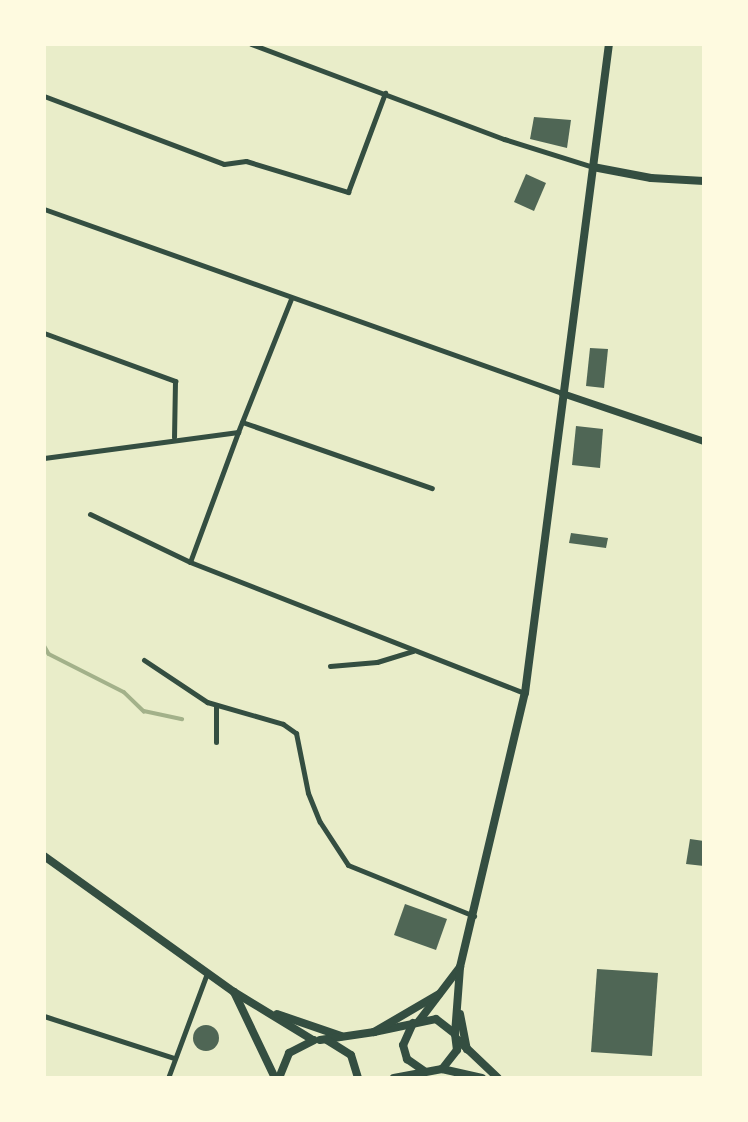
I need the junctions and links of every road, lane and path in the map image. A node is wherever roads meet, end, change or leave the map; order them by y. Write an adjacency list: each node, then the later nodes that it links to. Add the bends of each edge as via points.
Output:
1 (251, 44): 3 (street)
2 (609, 44): 5 (main road)
3 (384, 93): 4 (street, via 348,192 246,161 224,164); 5 (street)
4 (44, 96)
5 (593, 167): 6 (main road, via 651,178); 10 (main road)
6 (704, 181)
7 (44, 209): 8 (street)
8 (291, 299): 10 (street); 11 (street)
9 (44, 333): 13 (street, via 175,381)
10 (562, 393): 14 (street); 22 (main road)
11 (242, 422): 12 (street); 16 (street)
12 (238, 432): 13 (street); 18 (street)
13 (174, 438): 15 (street)
14 (704, 441)
15 (44, 457)
16 (432, 488)
17 (90, 514): 18 (street)
18 (190, 562): 19 (street)
19 (418, 651): 21 (street, via 377,662); 22 (street)
20 (144, 660): 23 (street)
21 (330, 666)
22 (525, 693): 26 (main road)
23 (216, 705): 24 (street); 26 (street, via 283,724 296,733 308,793 320,822 348,865)
24 (216, 742)
25 (44, 856): 28 (main road)
26 (474, 916): 27 (main road)
27 (460, 967): 30 (main road); 31 (main road)
28 (206, 973): 29 (main road); 40 (street)
29 (234, 992): 32 (main road); 44 (main road)
30 (439, 994): 34 (main road); 35 (main road)
31 (457, 1001): 36 (main road); 39 (main road)
32 (257, 1007): 37 (main road); 38 (main road)
33 (44, 1016): 40 (street)
34 (416, 1022): 35 (main road); 36 (main road, via 436,1018); 42 (main road, via 403,1045 407,1059)
35 (374, 1032): 37 (main road)
36 (456, 1037): 39 (main road); 41 (main road, via 453,1059)
37 (347, 1038): 38 (main road)
38 (317, 1040): 44 (main road, via 289,1053); 45 (main road, via 346,1050)
39 (469, 1055): 48 (main road)
40 (173, 1058): 43 (street)
41 (442, 1069): 42 (main road); 47 (main road)
42 (427, 1072): 46 (main road)
43 (168, 1078)
44 (277, 1078)
45 (358, 1078)
46 (394, 1078)
47 (481, 1078)
48 (498, 1078)

